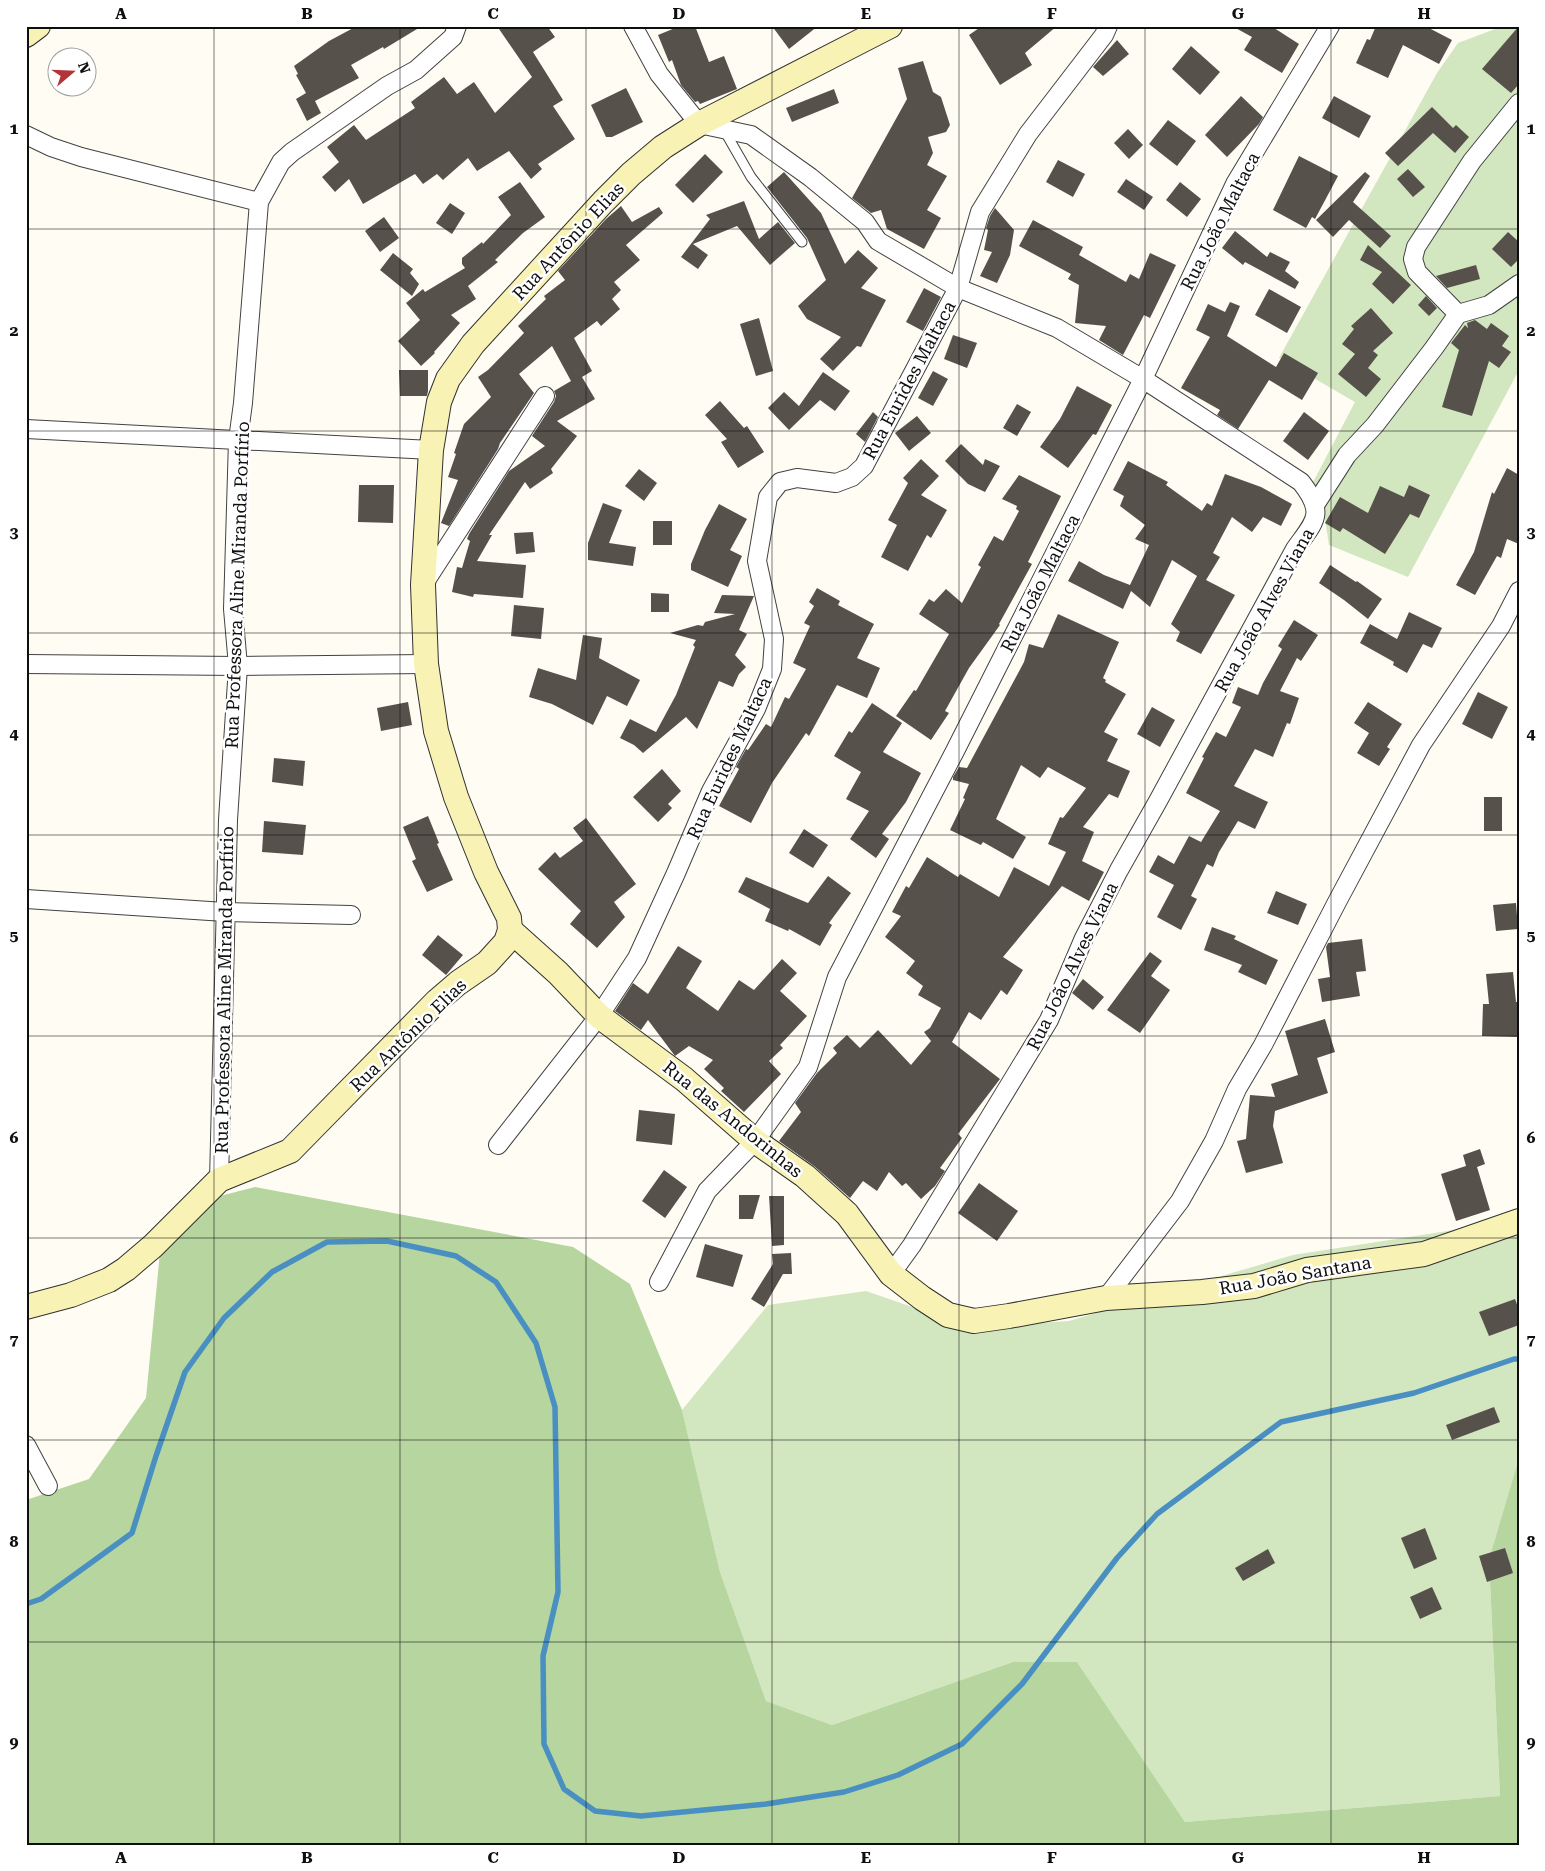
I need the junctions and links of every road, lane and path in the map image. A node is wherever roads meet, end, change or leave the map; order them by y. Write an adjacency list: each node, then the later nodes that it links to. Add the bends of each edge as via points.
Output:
1 (38, 26): 7 (street)
2 (457, 26): 12 (street, Rua Professora Aline Miranda Porfírio, via 453,37 416,70 387,86 280,162)
3 (633, 26): 9 (street, via 659,74)
4 (890, 26): 9 (street, Rua Antônio Elias)
5 (1108, 26): 15 (street, Rua Eurides Maltaca, via 1028,134 980,212)
6 (1330, 26): 17 (street, Rua João Maltaca, via 1235,184)
7 (26, 35)
8 (1519, 103): 16 (street, via 1472,161 1416,247 1413,259 1417,272)
9 (698, 124): 10 (street, Rua João Alves Viana); 21 (street, Rua Antônio Elias, via 663,147 618,186 473,344 448,379 439,402)
10 (724, 129): 13 (lane, via 751,177); 15 (street, Rua João Alves Viana, via 751,135 865,222 878,241)
11 (26, 135): 12 (street, via 81,157)
12 (259, 202): 20 (street, Rua Professora Aline Miranda Porfírio)
13 (802, 242)
14 (1519, 284): 16 (street, via 1489,305)
15 (958, 288): 17 (street, Rua João Alves Viana, via 1057,328); 32 (street, Rua Eurides Maltaca, via 864,466 852,477 836,483 797,478 780,482 768,497 757,561 774,639 772,669 756,709 711,791 637,958)
16 (1458, 314): 22 (street, via 1375,425 1347,455)
17 (1143, 379): 22 (street, Rua João Alves Viana, via 1301,482); 33 (street, Rua João Maltaca, via 955,752 837,977 808,1068)
18 (545, 396): 23 (street)
19 (26, 428): 20 (street)
20 (238, 440): 21 (street); 27 (street, Rua Professora Aline Miranda Porfírio, via 233,609)
21 (431, 450): 23 (street, Rua Antônio Elias)
22 (1315, 505): 37 (street, Rua João Alves Viana, via 1316,519 1295,549 1118,870 1049,1020 912,1245)
23 (423, 585): 26 (street, Rua Antônio Elias)
24 (1519, 591): 39 (street, via 1501,626 1421,746 1180,1201)
25 (26, 664): 27 (street)
26 (426, 664): 27 (street); 31 (street, Rua Antônio Elias, via 436,731 456,797 486,872 509,918)
27 (238, 666): 29 (street, Rua Professora Aline Miranda Porfírio)
28 (26, 899): 29 (street)
29 (226, 912): 30 (street); 35 (street, Rua Professora Aline Miranda Porfírio)
30 (351, 915)
31 (510, 930): 32 (street, Rua das Andorinhas); 35 (street, Rua Antônio Elias, via 506,942 487,963 437,1001 290,1151)
32 (599, 1016): 33 (street, Rua das Andorinhas, via 684,1079); 34 (street, Rua Eurides Maltaca)
33 (755, 1141): 37 (street, Rua das Andorinhas, via 805,1176 846,1214); 38 (street, Rua João Maltaca, via 707,1191)
34 (498, 1145)
35 (219, 1180): 40 (street, Rua Antônio Elias, via 126,1269 71,1296)
36 (1519, 1221): 39 (street, Rua João Santana, via 1424,1254 1307,1270 1254,1286)
37 (891, 1274): 41 (street, Rua das Andorinhas)
38 (659, 1282)
39 (1106, 1298): 41 (street, Rua João Santana, via 974,1321)
40 (26, 1307)
41 (948, 1315)
42 (26, 1445): 43 (street)
43 (48, 1486)

